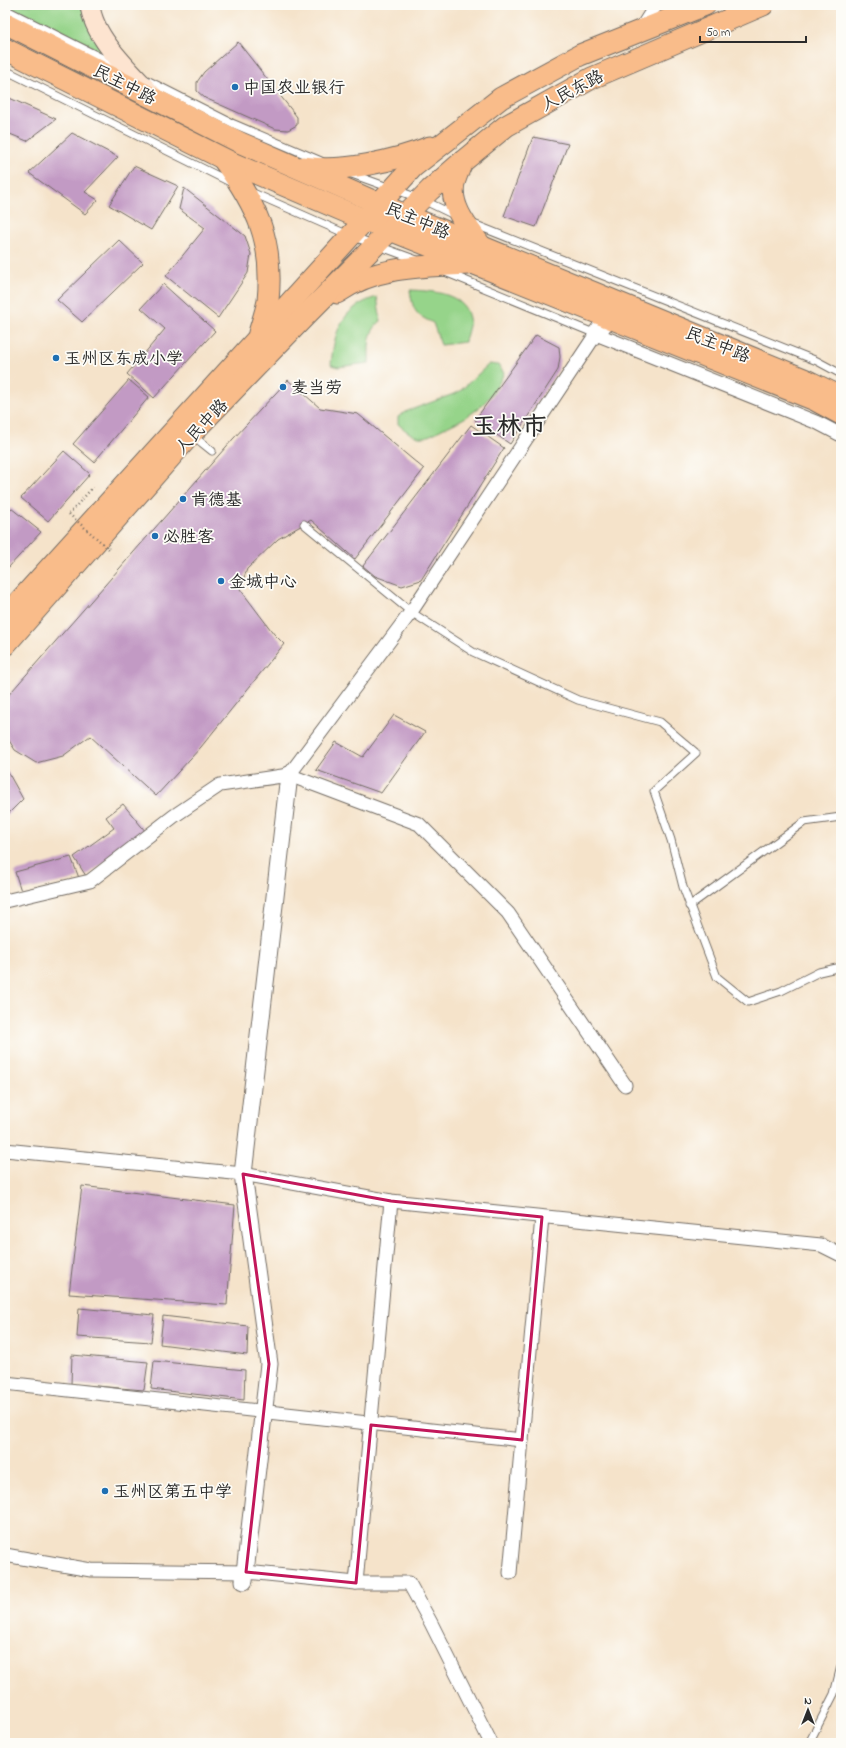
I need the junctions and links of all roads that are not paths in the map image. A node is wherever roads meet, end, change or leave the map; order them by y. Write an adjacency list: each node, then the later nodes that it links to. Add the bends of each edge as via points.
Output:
1 (90, 5): 10 (main road, via 91,15 111,51)
2 (656, 5): 7 (street)
3 (705, 5): 7 (main road, 人民东路)
4 (762, 5): 14 (main road, 人民东路, via 592,78 506,126)
5 (5, 9): 10 (lane)
6 (5, 23): 11 (main road, 民主中路)
7 (640, 30): 12 (main road, 人民东路, via 580,55 502,98)
8 (5, 49): 13 (main road, 民主中路)
9 (5, 70): 17 (lane)
10 (131, 72): 11 (main road); 16 (lane, via 234,124)
11 (157, 100): 15 (main road, 民主中路)
12 (449, 139): 16 (main road, via 417,152 377,163); 18 (main road, 人民东路, via 413,167)
13 (223, 159): 17 (main road); 21 (main road, 民主中路)
14 (462, 162): 19 (main road, 人民东路); 20 (main road, via 454,185 456,205)
15 (290, 165): 16 (main road, via 310,168); 18 (main road, 民主中路)
16 (336, 167): 18 (lane)
17 (244, 189): 23 (lane); 30 (main road, via 266,238 268,302)
18 (385, 196): 19 (lane); 21 (main road, 人民中路); 22 (main road, 民主中路)
19 (421, 199): 20 (lane); 22 (main road, 人民东路)
20 (462, 219): 25 (main road); 31 (lane, via 817,361)
21 (365, 220): 22 (main road, 民主中路); 23 (main road, 人民中路)
22 (398, 222): 24 (main road, 人民中路); 25 (main road, 民主中路)
23 (350, 236): 24 (lane); 30 (main road, 人民中路)
24 (376, 245): 26 (lane); 27 (main road, 人民中路)
25 (478, 255): 26 (main road); 28 (main road, 民主中路); 32 (main road, 民主中路, via 806,380)
26 (429, 265): 27 (main road, via 412,266 370,276 347,286); 29 (lane)
27 (307, 314): 34 (main road, 人民中路)
28 (609, 317): 29 (street); 33 (main road, 民主中路, via 815,400)
29 (596, 334): 35 (street, via 818,423); 38 (street)
30 (258, 338): 39 (main road, 人民中路)
31 (841, 374)
32 (841, 397)
33 (841, 414)
34 (192, 434): 36 (lane); 40 (main road, 人民中路)
35 (841, 435)
36 (212, 451)
37 (304, 524): 38 (lane)
38 (411, 612): 41 (street); 44 (lane, via 473,652 578,700 660,722 696,753 654,791 672,840)
39 (5, 617)
40 (5, 645)
41 (289, 775): 43 (street, via 220,785 174,816 90,881); 46 (street, via 419,824 508,913); 48 (street)
42 (841, 817): 44 (lane, via 804,822)
43 (5, 901)
44 (689, 906): 45 (lane, via 717,977 748,1002 781,991 819,972)
45 (841, 967)
46 (625, 1085)
47 (5, 1150): 48 (street)
48 (243, 1174): 49 (street); 53 (street, via 268,1364)
49 (392, 1201): 50 (street); 54 (street)
50 (542, 1217): 51 (street, via 821,1245); 55 (street)
51 (841, 1255)
52 (5, 1383): 53 (street)
53 (263, 1413): 54 (street); 58 (street)
54 (371, 1424): 55 (street); 59 (street)
55 (522, 1440): 57 (street)
56 (5, 1555): 58 (street, via 91,1570)
57 (510, 1572)
58 (245, 1577): 59 (street)
59 (356, 1583): 61 (street, via 409,1583)
60 (841, 1666): 62 (lane, via 834,1694)
61 (491, 1743)
62 (808, 1743)

